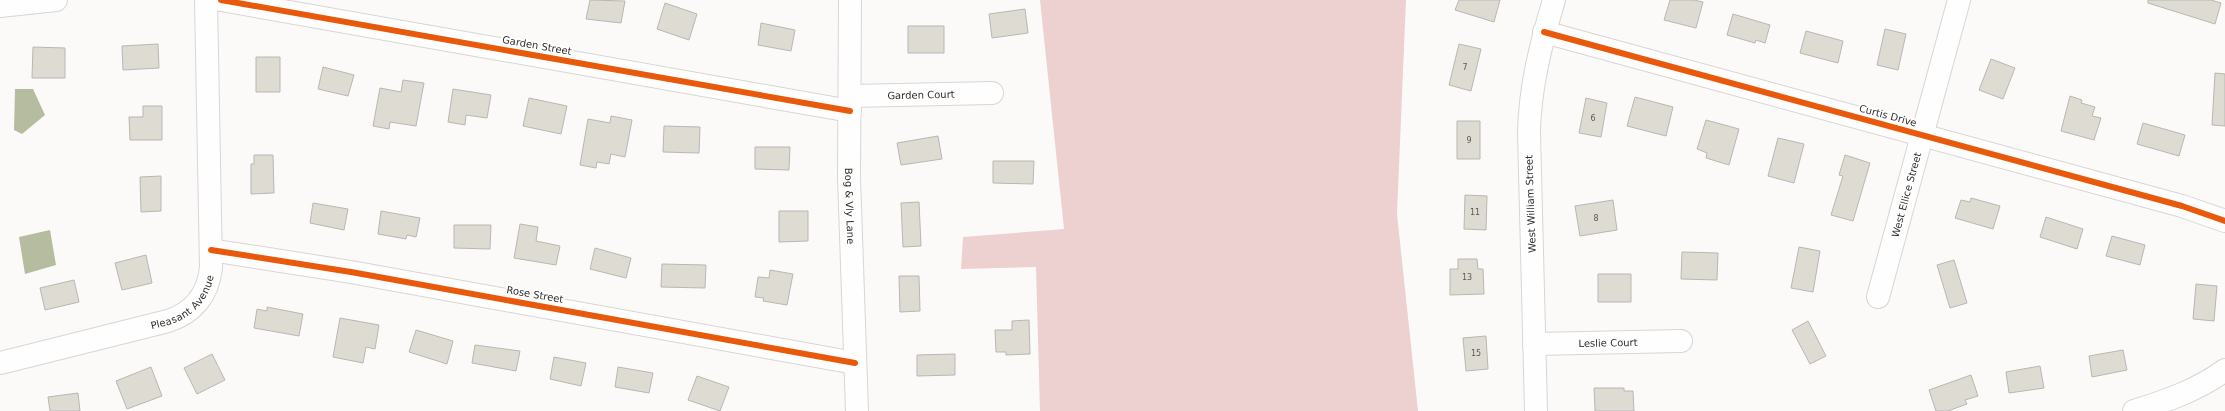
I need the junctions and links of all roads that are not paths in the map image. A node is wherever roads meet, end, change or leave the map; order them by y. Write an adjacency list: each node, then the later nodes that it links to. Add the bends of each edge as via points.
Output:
1 (56, 0): 7 (street)
2 (206, 0): 13 (street, Pleasant Avenue)
3 (221, 0): 10 (street, Garden Street)
4 (850, 0): 10 (street, Bog & Vly Lane)
5 (1554, 0): 8 (street, West William Street)
6 (1959, 0): 11 (street, West Ellice Street)
7 (0, 6)
8 (1544, 32): 11 (street, Curtis Drive); 16 (street, West William Street, via 1530,98 1528,132)
9 (992, 94): 10 (street, Garden Court)
10 (850, 103): 18 (street, Bog & Vly Lane, via 849,177)
11 (1922, 135): 12 (street, Curtis Drive, via 2182,206); 14 (street, West Ellice Street)
12 (2225, 221)
13 (211, 250): 17 (street, Pleasant Avenue, via 207,289 195,306 178,318); 18 (street, Rose Street, via 351,272)
14 (1878, 297)
15 (1681, 341): 16 (street, Leslie Court)
16 (1534, 344): 21 (street, West William Street)
17 (0, 363)
18 (855, 363): 20 (street, Bog & Vly Lane)
19 (2225, 370): 22 (street, via 2213,379 2166,401)
20 (857, 411)
21 (1536, 411)
22 (2134, 411)

